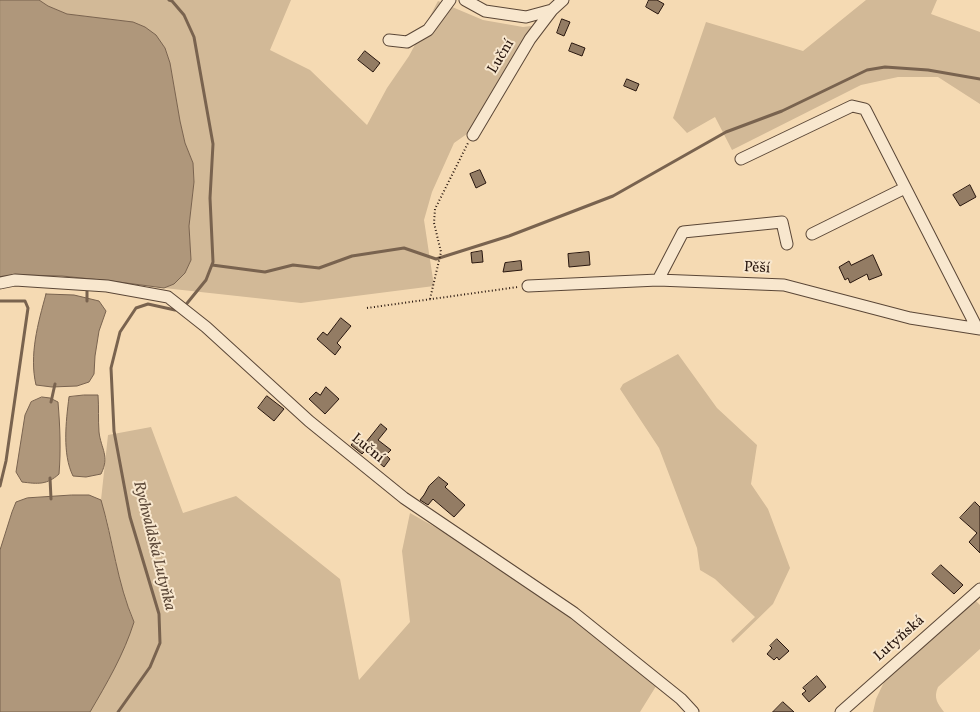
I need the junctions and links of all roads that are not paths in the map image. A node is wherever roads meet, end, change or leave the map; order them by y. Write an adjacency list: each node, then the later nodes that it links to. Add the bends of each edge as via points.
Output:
1 (450, 0): 5 (street, via 428,30 407,42)
2 (465, 0): 4 (street, via 485,12 526,16)
3 (563, 0): 4 (street, Luční)
4 (552, 10): 6 (street, Luční, via 530,39)
5 (390, 40)
6 (472, 135)
7 (741, 159): 8 (street, via 852,106 865,109)
8 (905, 188): 9 (street); 14 (street)
9 (812, 234)
10 (787, 244): 11 (street, via 782,222 683,232)
11 (658, 280): 13 (street, Pěší); 14 (street, Pěší, via 784,285 910,318)
12 (0, 283): 16 (street, Luční, via 15,280 107,286 168,297 206,327 309,421 404,498 574,613 681,698)
13 (528, 286)
14 (979, 329)
15 (979, 592): 17 (street, Lutyňská)
16 (693, 712)
17 (841, 712)

